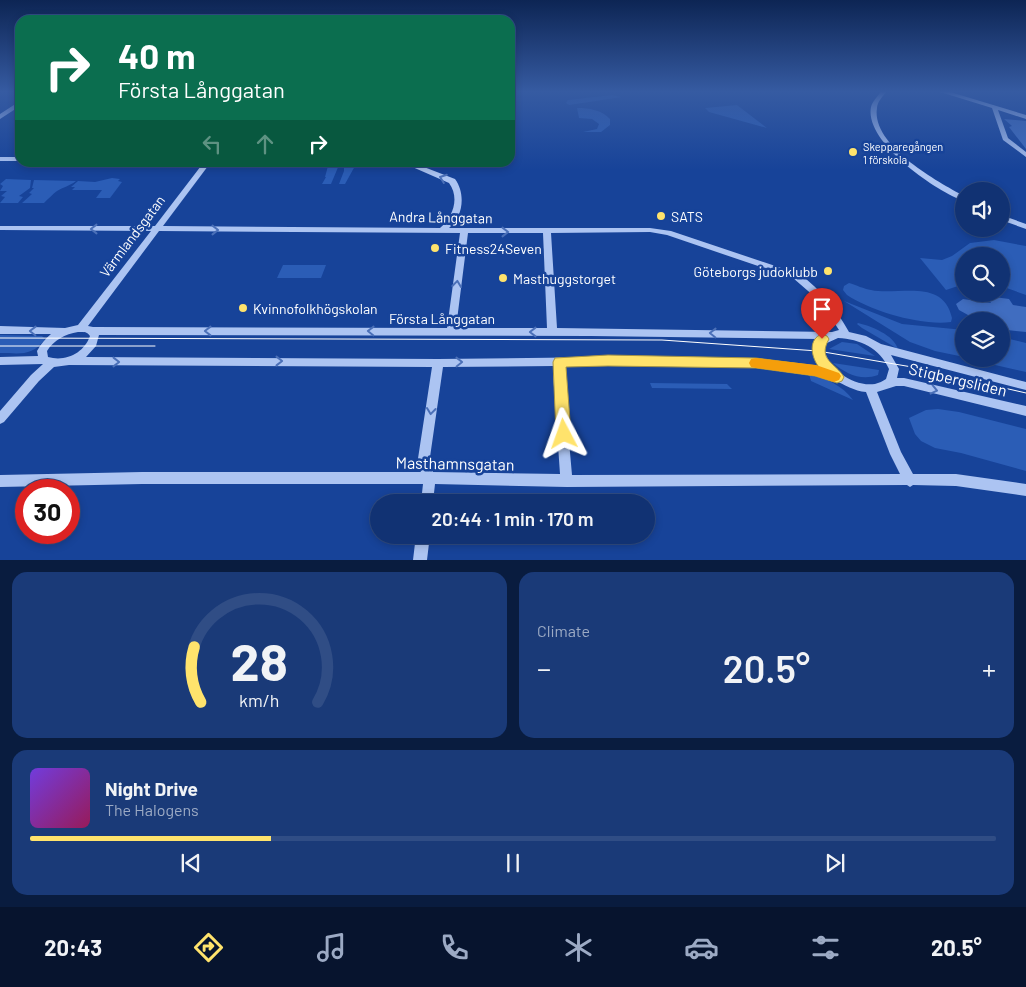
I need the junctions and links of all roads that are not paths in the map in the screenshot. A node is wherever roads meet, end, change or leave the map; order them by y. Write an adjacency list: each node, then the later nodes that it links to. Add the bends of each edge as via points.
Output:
1 (873, 117): 8 (street, via 884,141 913,167)
2 (998, 117): 3 (street, via 1005,139)
3 (1026, 155)
4 (0, 159): 5 (street)
5 (15, 159)
6 (204, 167): 12 (street, Värmlandsgatan)
7 (416, 167): 13 (street, one-way to 7, via 453,219 458,194 456,184)
8 (955, 194)
9 (1010, 221): 10 (street)
10 (1026, 227)
11 (0, 228): 12 (street, Andra Långgatan, one-way to 11)
12 (157, 230): 13 (street, Andra Långgatan, one-way to 13); 16 (street, Värmlandsgatan)
13 (442, 230): 14 (street, Andra Långgatan)
14 (464, 231): 15 (street, Andra Långgatan, one-way to 15); 20 (street, one-way to 14)
15 (547, 232): 21 (street); 22 (street, Andra Långgatan, via 659,231 782,271 811,285 836,315)
16 (81, 328): 18 (street, Första Långgatan); 19 (street, Första Långgatan)
17 (0, 330): 18 (street, Första Långgatan, one-way to 17)
18 (66, 331): 28 (street, Första Långgatan, via 45,346 41,354)
19 (92, 331): 20 (street, Första Långgatan, one-way to 19); 27 (street, via 95,338 91,346)
20 (451, 332): 21 (street, Första Långgatan, one-way to 20)
21 (552, 332): 23 (street, Första Långgatan, one-way to 21)
22 (846, 334): 24 (street, Stigbergsliden); 25 (street, Stigbergsliden)
23 (762, 335): 24 (street, Stigbergsliden)
24 (829, 335): 32 (street, via 818,344 818,352 823,365)
25 (877, 346): 33 (street, Stigbergsliden, via 894,369 893,378); 34 (street, Stigbergsliden)
26 (0, 361): 28 (street)
27 (68, 361): 28 (street); 31 (street, one-way to 31)
28 (47, 362): 37 (street)
29 (559, 362): 30 (street); 31 (street, one-way to 29); 40 (street)
30 (732, 362): 32 (street, via 796,367)
31 (438, 363): 38 (street, one-way to 38, via 423,465)
32 (837, 377): 35 (street)
33 (887, 385): 35 (street, Stigbergsliden); 36 (street, Stigbergsliden, one-way to 36, via 904,382)
34 (1026, 386)
35 (870, 389): 41 (street)
36 (1025, 410)
37 (0, 419)
38 (430, 478): 39 (street, Masthamnsgatan); 40 (street, Masthamnsgatan); 43 (street)
39 (0, 481)
40 (567, 481): 41 (street, Masthamnsgatan)
41 (910, 481): 42 (street, Masthamnsgatan, via 978,482)
42 (1026, 490)
43 (428, 494)
44 (422, 544): 45 (street)
45 (420, 560)

